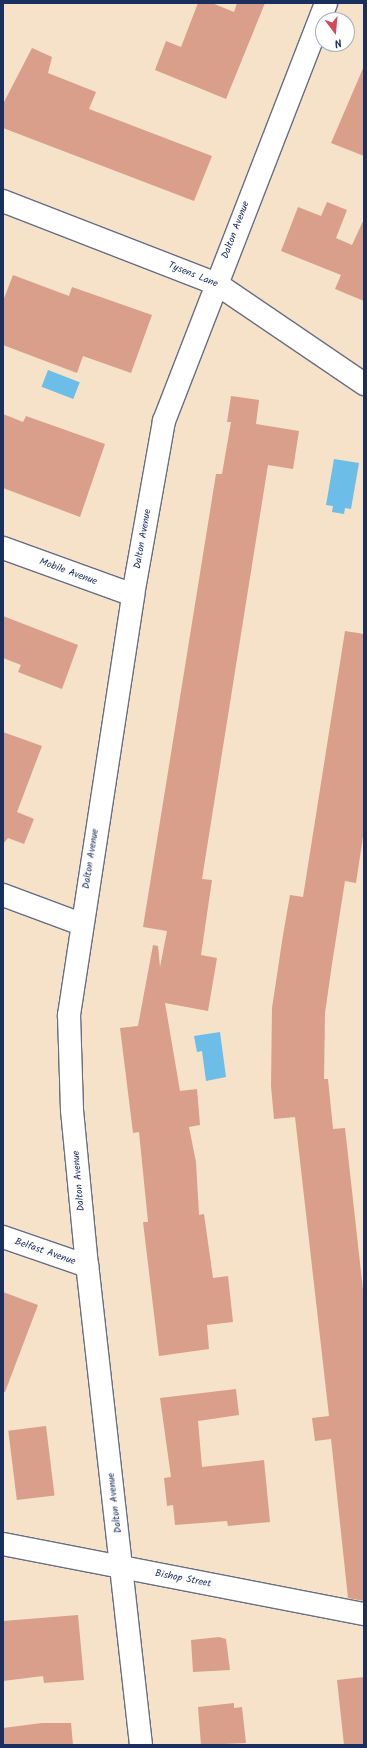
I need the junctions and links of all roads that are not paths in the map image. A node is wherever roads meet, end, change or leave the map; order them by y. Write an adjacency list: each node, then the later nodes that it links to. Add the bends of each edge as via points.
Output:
1 (326, 3): 3 (street, Dalton Avenue)
2 (3, 201): 3 (street, Tysens Lane)
3 (217, 284): 4 (street, Tysens Lane); 6 (street, Dalton Avenue, via 164,421)
4 (364, 384)
5 (3, 548): 6 (street, Mobile Avenue)
6 (133, 595): 8 (street, Dalton Avenue)
7 (3, 895): 8 (street)
8 (81, 924): 10 (street, Dalton Avenue, via 69,1016 72,1110)
9 (3, 1237): 10 (street, Belfast Avenue)
10 (87, 1266): 12 (street, Dalton Avenue)
11 (3, 1544): 12 (street, Bishop Street)
12 (122, 1568): 13 (street, Bishop Street); 14 (street, Dalton Avenue)
13 (364, 1614)
14 (142, 1745)

